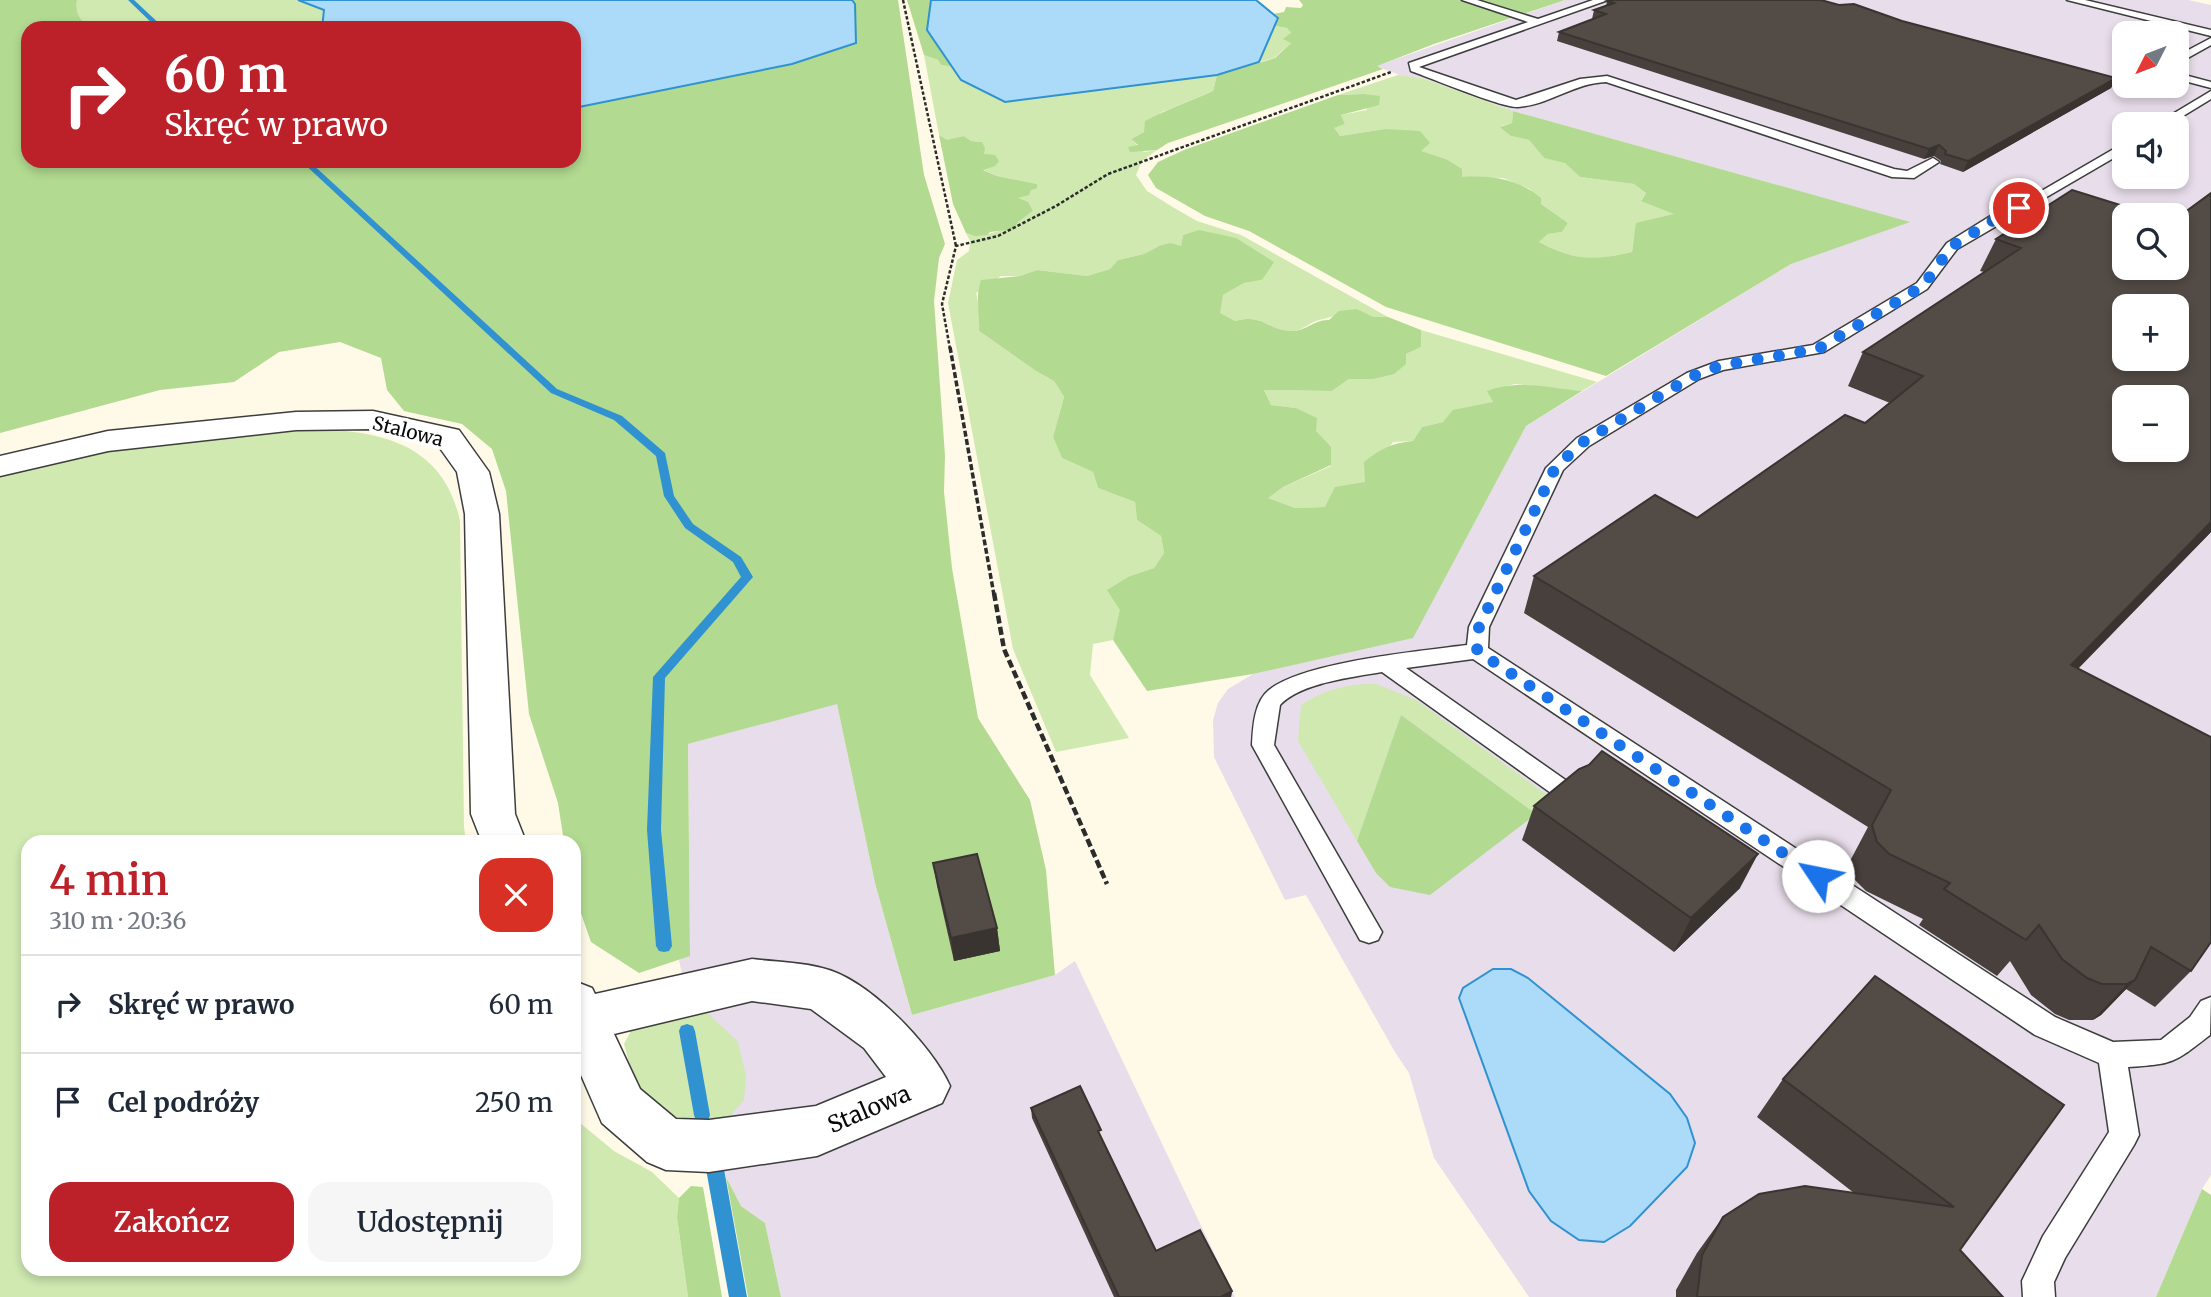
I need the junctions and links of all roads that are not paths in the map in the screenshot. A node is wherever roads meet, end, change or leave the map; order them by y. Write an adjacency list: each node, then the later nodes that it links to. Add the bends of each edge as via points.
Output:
1 (1466, 0): 4 (lane)
2 (1603, 0): 4 (lane)
3 (2071, 0): 5 (lane)
4 (1538, 22): 13 (lane, via 1413,65 1515,104 1594,78 1607,79 1892,173 1909,175)
5 (2211, 33)
6 (2211, 41): 7 (lane)
7 (2189, 54)
8 (2189, 79): 9 (lane)
9 (2211, 85)
10 (2211, 94): 11 (lane)
11 (2182, 112)
12 (2112, 154): 15 (lane, via 1952,246 1923,286 1818,349 1719,366 1693,376 1583,442 1555,468 1479,627)
13 (1933, 162)
14 (0, 466): 18 (street, Stalowa, via 108,441 296,421 373,420 448,437 473,472 482,514 493,814)
15 (1477, 651): 16 (lane); 23 (lane, via 2045,1026)
16 (1387, 665): 17 (lane); 19 (lane, via 1300,683 1276,695 1266,715 1263,746)
17 (1566, 792)
18 (501, 835)
19 (1369, 932)
20 (2211, 1009): 23 (lane, via 2200,1026 2166,1052)
21 (581, 1011): 22 (street, Stalowa, via 752,980 822,989 882,1032 924,1086 817,1131 709,1146 666,1144 621,1106)
22 (581, 1016)
23 (2112, 1055): 24 (lane, via 2124,1135 2054,1247 2038,1281)
24 (2039, 1297)

